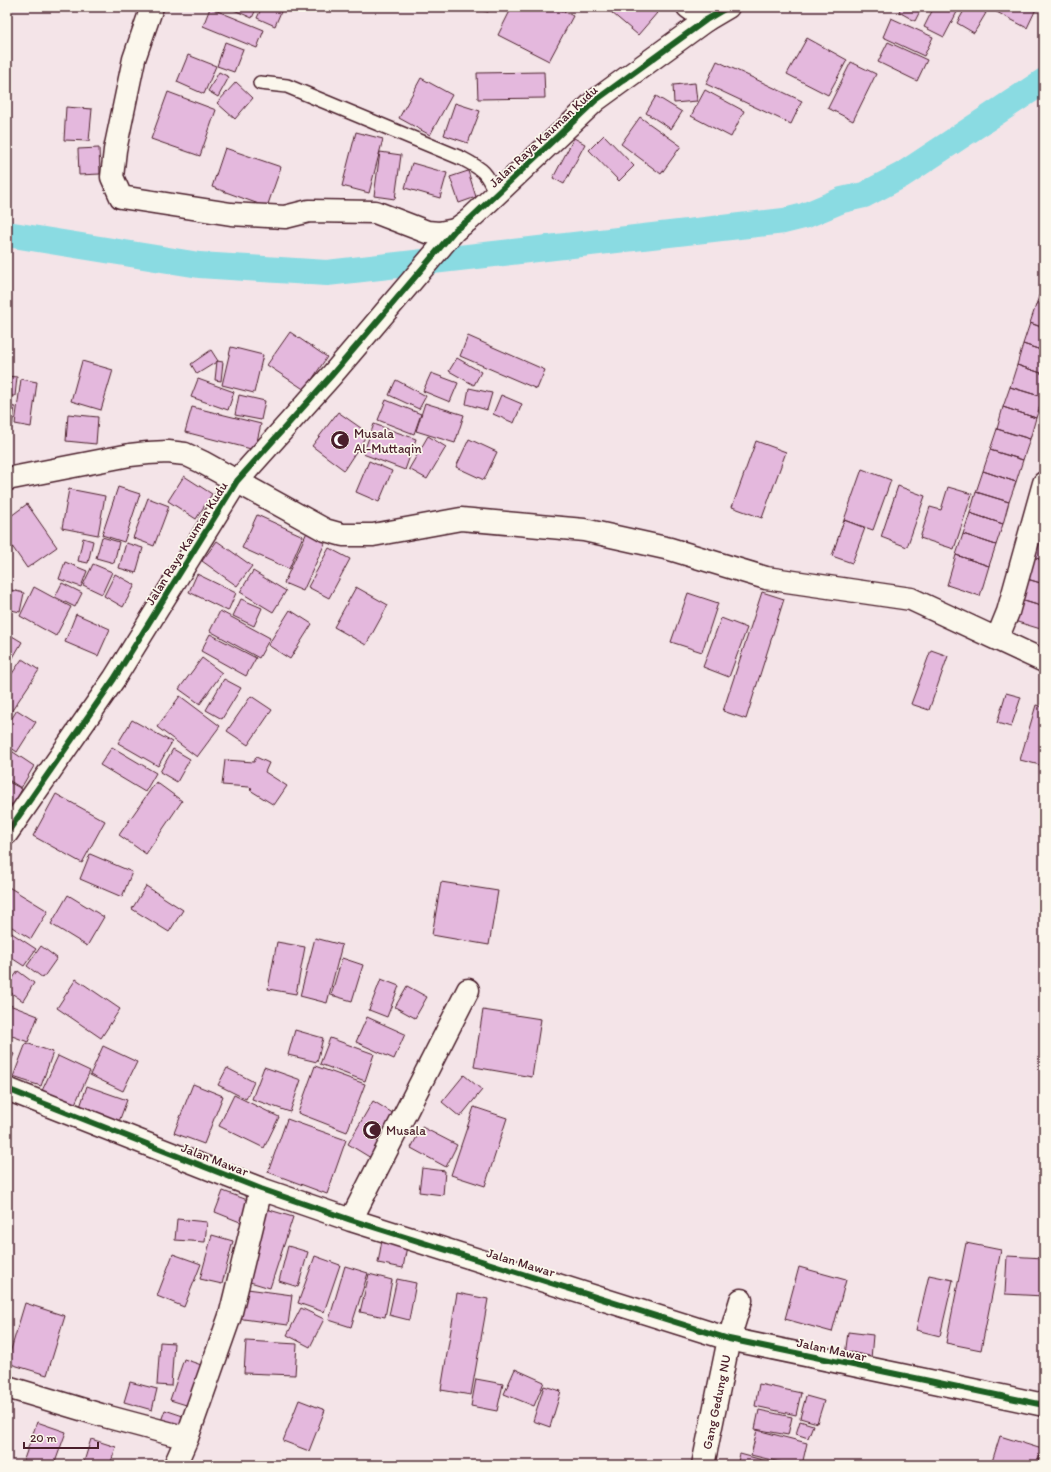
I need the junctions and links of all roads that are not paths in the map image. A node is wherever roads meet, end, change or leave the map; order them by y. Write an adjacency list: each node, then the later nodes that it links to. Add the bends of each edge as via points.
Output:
1 (152, 7): 7 (street, via 134,59 115,150 112,177 121,197 231,214 284,217 308,211 375,212 427,232)
2 (688, 7): 4 (street)
3 (728, 7): 4 (street, Jalan Raya Kauman Kudu)
4 (706, 20): 6 (street, Jalan Raya Kauman Kudu, via 596,100)
5 (260, 83): 6 (lane, via 287,86 462,159 480,168 488,177)
6 (496, 194): 7 (street, Jalan Raya Kauman Kudu)
7 (455, 230): 9 (street, Jalan Raya Kauman Kudu)
8 (7, 479): 9 (street, via 130,455 168,452 185,454)
9 (237, 481): 11 (street, via 324,530 343,535 373,535 461,519 584,530 670,549 766,578 911,599); 13 (street, Jalan Raya Kauman Kudu, via 114,679)
10 (1044, 484): 11 (street, via 1008,612)
11 (997, 640): 12 (street)
12 (1044, 661)
13 (7, 833)
14 (468, 990): 17 (street)
15 (7, 1089): 16 (street, Jalan Mawar)
16 (261, 1189): 17 (street, Jalan Mawar); 22 (street, via 230,1316)
17 (351, 1220): 19 (street, Jalan Mawar)
18 (741, 1300): 19 (street, Gang Gedung NU)
19 (729, 1339): 21 (street, Jalan Mawar); 24 (street, Gang Gedung NU)
20 (7, 1388): 22 (street)
21 (1043, 1402)
22 (187, 1438): 23 (street)
23 (175, 1465)
24 (702, 1465)

